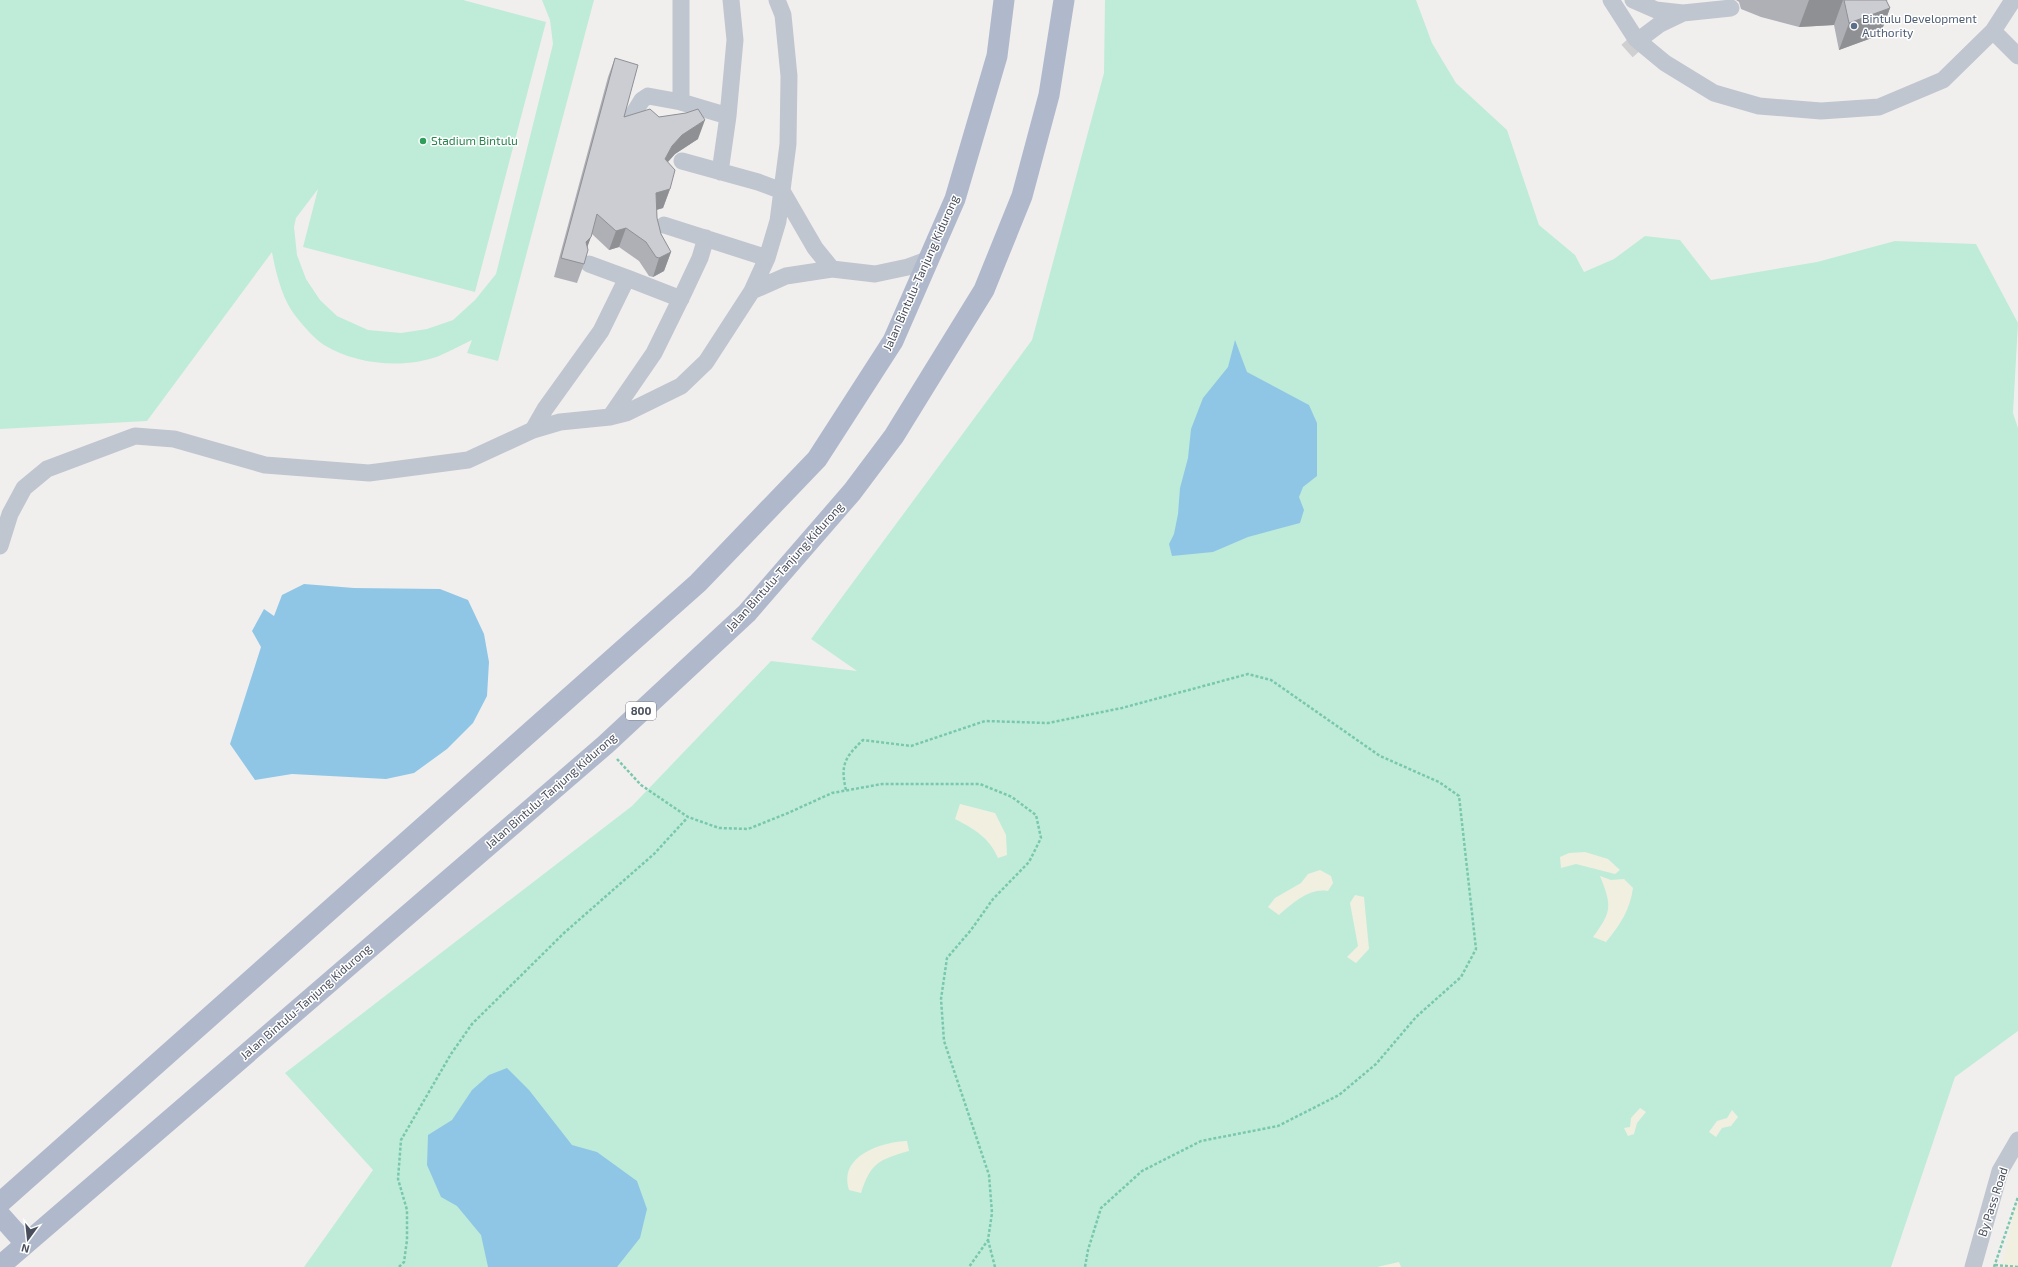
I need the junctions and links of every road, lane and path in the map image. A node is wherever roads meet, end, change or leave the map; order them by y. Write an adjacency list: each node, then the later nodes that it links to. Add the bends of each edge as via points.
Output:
1 (681, 0): 14 (street)
2 (731, 0): 16 (street, via 735,40)
3 (777, 0): 19 (street, via 783,15 789,76 788,144)
4 (1004, 0): 23 (main road, Jalan Bintulu-Tanjung Kidurong, via 996,56 955,199)
5 (1064, 0): 32 (main road, Jalan Bintulu-Tanjung Kidurong / 800, via 1049,95 1022,196 984,290 894,436 852,492 747,613)
6 (1610, 0): 11 (street, via 1636,39 1665,63 1714,92 1759,106 1821,111 1879,107 1943,80)
7 (1633, 0): 10 (street, via 1656,10)
8 (2014, 5): 11 (street)
9 (1731, 8): 10 (street)
10 (1683, 13): 12 (street, via 1660,24)
11 (1993, 31): 13 (street)
12 (1644, 36)
13 (2018, 56)
14 (681, 102): 15 (street, via 648,96 642,100); 16 (street)
15 (632, 116)
16 (728, 116): 18 (street)
17 (682, 162): 18 (street)
18 (720, 172): 19 (street)
19 (782, 191): 22 (street, via 778,221); 25 (street, via 815,248)
20 (664, 225): 21 (street)
21 (706, 238): 22 (street); 28 (street, via 700,258)
22 (767, 258): 27 (street)
23 (927, 260): 25 (street, via 875,274); 37 (main road, Jalan Bintulu-Tanjung Kidurong, via 893,341 817,459 698,584)
24 (589, 264): 26 (street)
25 (832, 269): 27 (street, via 786,276)
26 (627, 278): 28 (street); 30 (street, via 602,331 545,408)
27 (752, 291): 29 (street, via 706,362 681,386 626,413)
28 (681, 299): 29 (street, via 654,353)
29 (610, 417): 30 (street, via 560,422)
30 (533, 430): 31 (street, via 468,460 369,473 265,465 174,439 135,436 46,469 24,488 10,514)
31 (0, 546)
32 (605, 745): 34 (path, via 640,785); 40 (main road, Jalan Bintulu-Tanjung Kidurong / 800)
33 (846, 790): 34 (path, via 832,793 748,829 719,828); 39 (path, via 882,784 980,784 1012,797 1036,815 1041,838 1029,862 993,899 947,958 941,999 944,1041 989,1175 992,1214); 46 (path, via 843,776 848,755 863,740 911,746 985,721 1048,723 1122,708 1248,674 1271,680 1380,756 1439,782 1459,796 1476,949 1461,977 1416,1017 1376,1064 1339,1095 1278,1126 1201,1141 1142,1170 1101,1208)
34 (688, 817): 43 (path, via 654,854 564,933 472,1024 451,1054 401,1140 398,1179 407,1210 407,1240 404,1262)
35 (2018, 1140): 47 (street, By Pass Road, via 2000,1171)
36 (2018, 1197): 42 (path)
37 (4, 1198)
38 (0, 1215): 40 (main road)
39 (988, 1240): 44 (path); 45 (path)
40 (25, 1243): 41 (main road, Jalan Bintulu-Tanjung Kidurong / 800)
41 (0, 1266)
42 (1995, 1266): 48 (path)
43 (399, 1267)
44 (969, 1267)
45 (995, 1267)
46 (1085, 1267)
47 (1973, 1267)
48 (2018, 1267)

